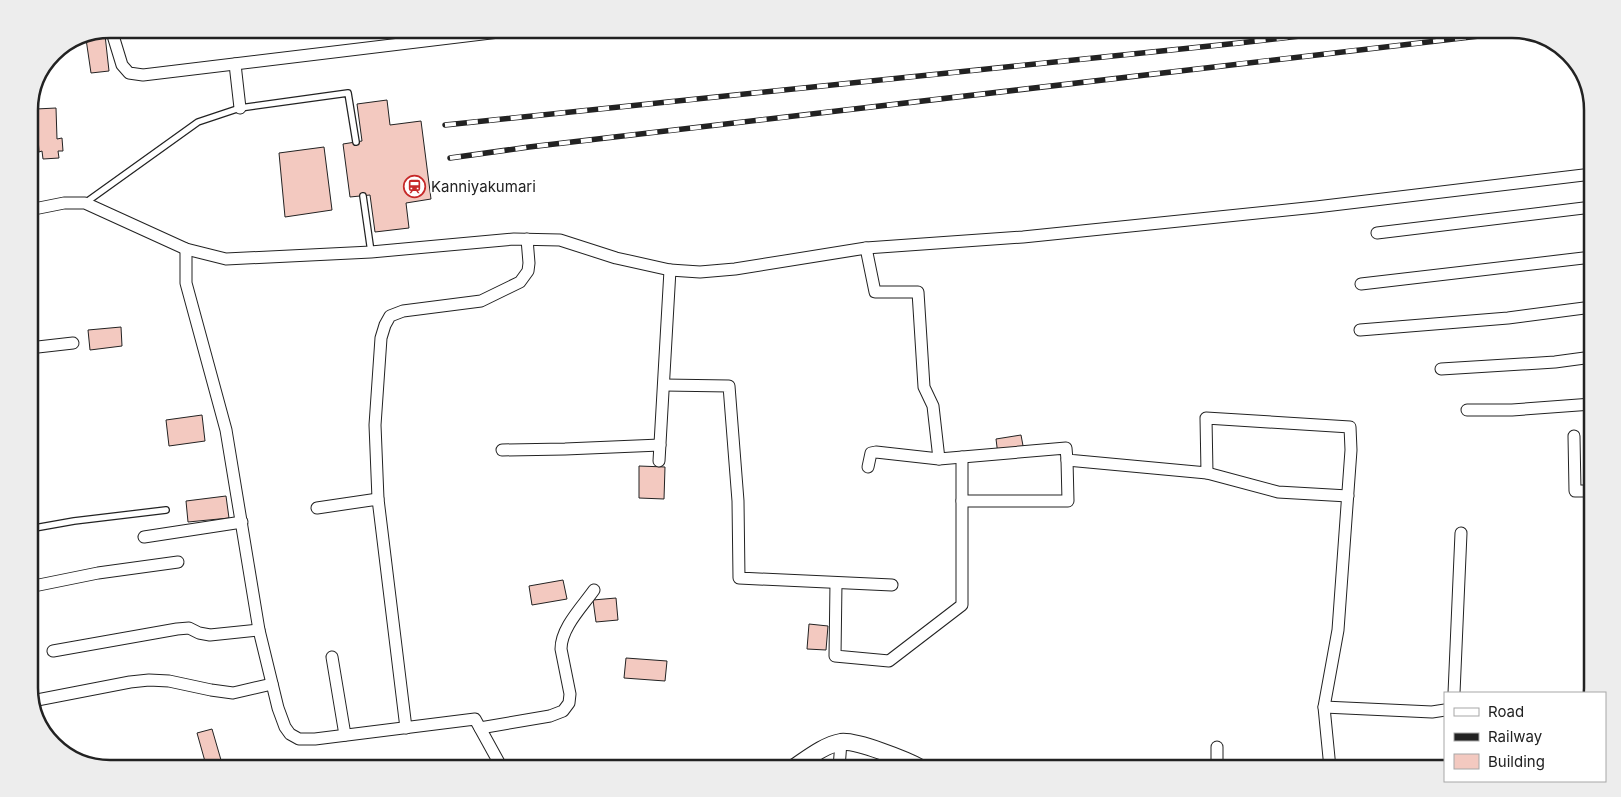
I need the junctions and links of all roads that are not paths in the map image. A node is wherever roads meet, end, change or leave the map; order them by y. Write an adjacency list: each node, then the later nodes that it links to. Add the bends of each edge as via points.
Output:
1 (114, 38): 3 (street, via 122,65 129,73 142,75)
2 (450, 38): 3 (street)
3 (235, 64): 4 (street)
4 (240, 108): 5 (lane, via 348,93); 8 (lane, via 198,122)
5 (356, 142)
6 (1583, 175): 13 (street, via 1023,237)
7 (363, 196): 15 (lane)
8 (85, 203): 9 (street); 14 (street)
9 (38, 208)
10 (1583, 208): 11 (street)
11 (1377, 233)
12 (527, 240): 15 (street); 17 (street, via 560,240 616,258); 39 (street, via 528,271 520,282 481,301 403,311 390,316 381,338 375,425)
13 (866, 248): 17 (street, via 735,269); 32 (street, via 875,292 918,292 924,386 933,406)
14 (186, 249): 15 (street, via 226,260); 43 (street, via 186,283 226,430)
15 (371, 252)
16 (1583, 258): 18 (street)
17 (670, 270): 25 (street)
18 (1361, 284)
19 (1583, 308): 20 (street)
20 (1360, 330)
21 (73, 343): 22 (street)
22 (38, 347)
23 (1583, 358): 24 (street)
24 (1441, 369)
25 (664, 385): 29 (street); 48 (street, via 729,386 738,501 739,578)
26 (1584, 405): 27 (street)
27 (1467, 410)
28 (1574, 436): 37 (street, via 1575,491)
29 (660, 445): 30 (street); 34 (street)
30 (502, 450)
31 (962, 457): 32 (street); 33 (street, via 1066,448); 40 (street)
32 (939, 459): 35 (street, via 876,452 871,453)
33 (1067, 460): 36 (street); 40 (street, via 1068,502)
34 (660, 461)
35 (868, 467)
36 (1207, 473): 38 (street, via 1278,492); 38 (street, via 1206,418 1350,427)
37 (1584, 491)
38 (1348, 496): 58 (street, via 1338,630)
39 (378, 499): 41 (street); 60 (street)
40 (962, 501): 48 (street, via 962,605 889,661 835,656)
41 (317, 508)
42 (166, 510): 44 (lane)
43 (242, 522): 46 (street); 52 (street)
44 (38, 527)
45 (1460, 533): 56 (street)
46 (144, 537)
47 (178, 562): 49 (street)
48 (836, 582): 50 (street)
49 (38, 585)
50 (892, 585)
51 (594, 590): 61 (street, via 561,641 570,703 563,711 550,716)
52 (259, 630): 53 (street, via 210,635 189,628 178,629); 55 (street)
53 (53, 651)
54 (332, 657): 62 (street)
55 (272, 684): 57 (street, via 233,693 149,680); 62 (street, via 285,728 290,734 315,739)
56 (1454, 692)
57 (39, 700)
58 (1324, 707): 59 (street); 70 (street)
59 (1444, 710)
60 (406, 728): 61 (street, via 475,719); 62 (street)
61 (480, 728): 65 (street)
62 (345, 735)
63 (842, 742): 66 (street); 67 (street); 68 (street)
64 (1217, 747): 69 (street)
65 (498, 760)
66 (806, 760)
67 (840, 760)
68 (900, 760)
69 (1217, 760)
70 (1329, 760)

